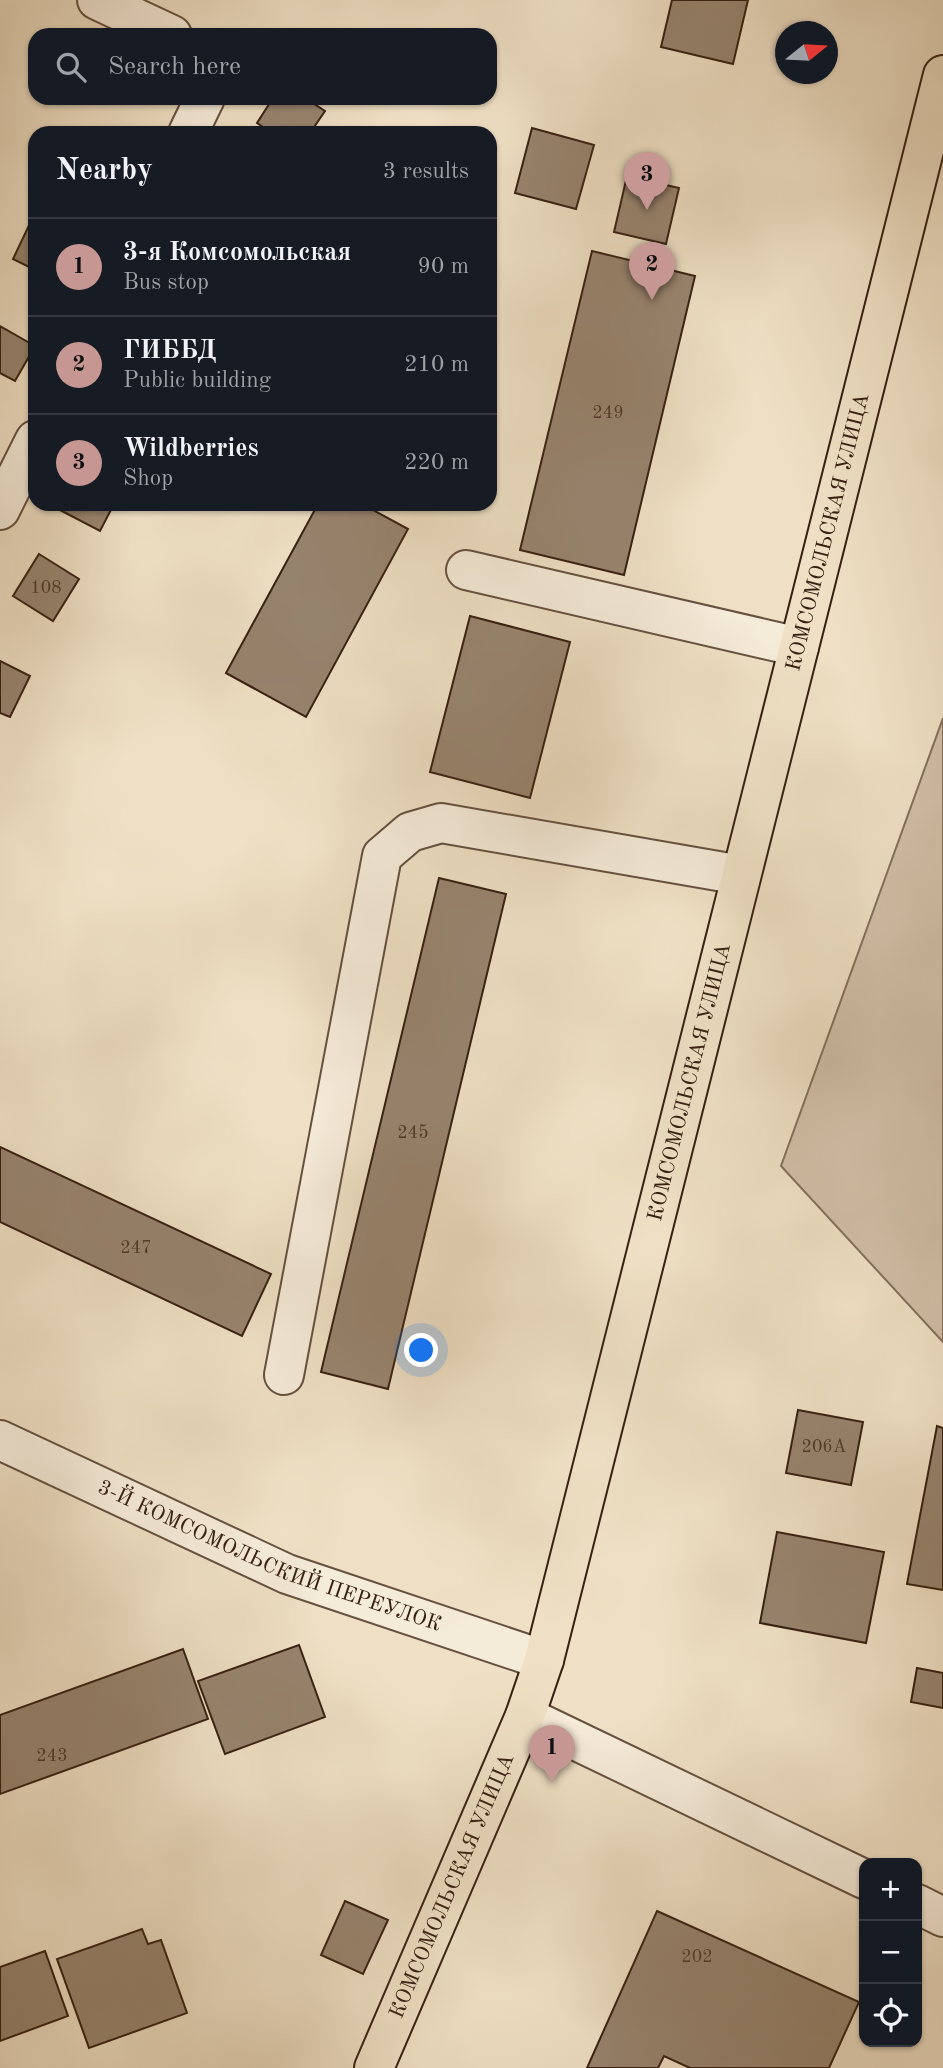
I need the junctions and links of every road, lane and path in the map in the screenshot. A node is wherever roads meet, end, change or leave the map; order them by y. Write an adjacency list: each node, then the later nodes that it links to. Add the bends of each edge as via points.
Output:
1 (97, 0): 2 (street)
2 (157, 28)
3 (943, 75): 9 (main road, КОМСОМОЛЬСКАЯ УЛИЦА)
4 (202, 105): 5 (street)
5 (191, 126)
6 (28, 454): 7 (street)
7 (0, 510)
8 (466, 570): 9 (street)
9 (799, 648): 10 (main road, КОМСОМОЛЬСКАЯ УЛИЦА)
10 (741, 875): 11 (street, via 441,824 410,832 382,856); 13 (main road, КОМСОМОЛЬСКАЯ УЛИЦА)
11 (284, 1375)
12 (0, 1440): 13 (street, 3-Й КОМСОМОЛЬСКИЙ ПЕРЕУЛОК, via 287,1573)
13 (544, 1660): 14 (main road, КОМСОМОЛЬСКАЯ УЛИЦА)
14 (525, 1716): 15 (street); 18 (main road, КОМСОМОЛЬСКАЯ УЛИЦА)
15 (859, 1877)
16 (922, 1906): 17 (street)
17 (943, 1917)
18 (374, 2068)

